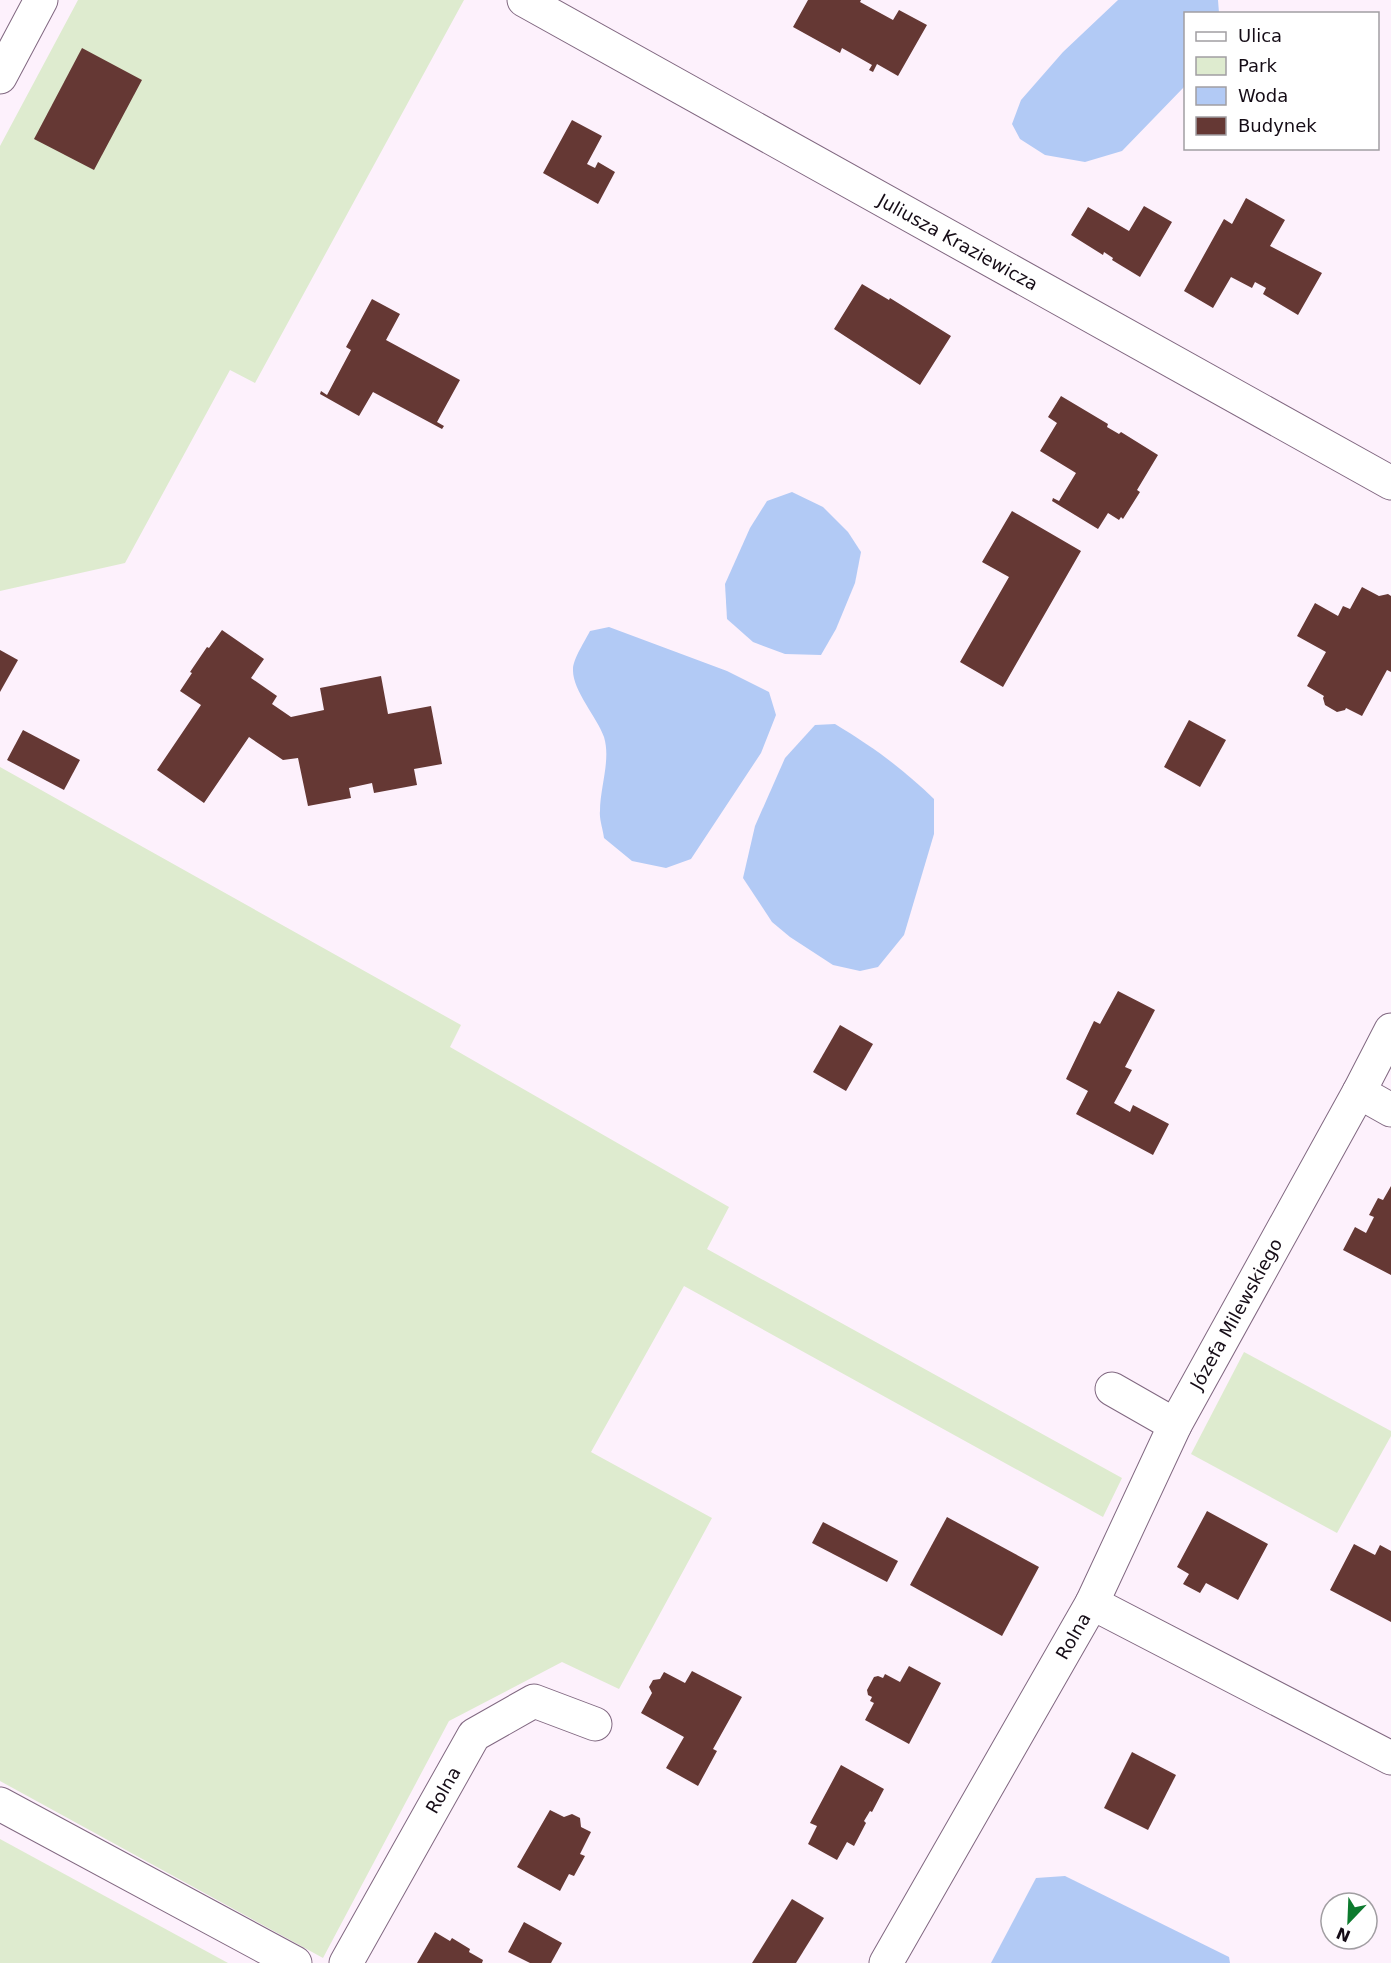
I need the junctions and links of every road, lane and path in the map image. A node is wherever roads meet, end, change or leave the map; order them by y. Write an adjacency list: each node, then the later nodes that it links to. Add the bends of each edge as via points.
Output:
1 (41, 0): 3 (street)
2 (524, 0): 4 (street, Juliusza Kraziewicza)
3 (0, 76)
4 (1391, 483)
5 (1391, 1030): 6 (street, Józefa Milewskiego)
6 (1359, 1092): 7 (street); 9 (street, Józefa Milewskiego)
7 (1391, 1110)
8 (1112, 1389): 9 (street)
9 (1175, 1425): 10 (street, Józefa Milewskiego)
10 (1092, 1603): 12 (street, Rolna); 16 (street, Rolna)
11 (595, 1724): 15 (street, Rolna, via 534,1701 474,1735)
12 (1391, 1758)
13 (0, 1804): 14 (street)
14 (295, 1963)
15 (346, 1963)
16 (886, 1963)

